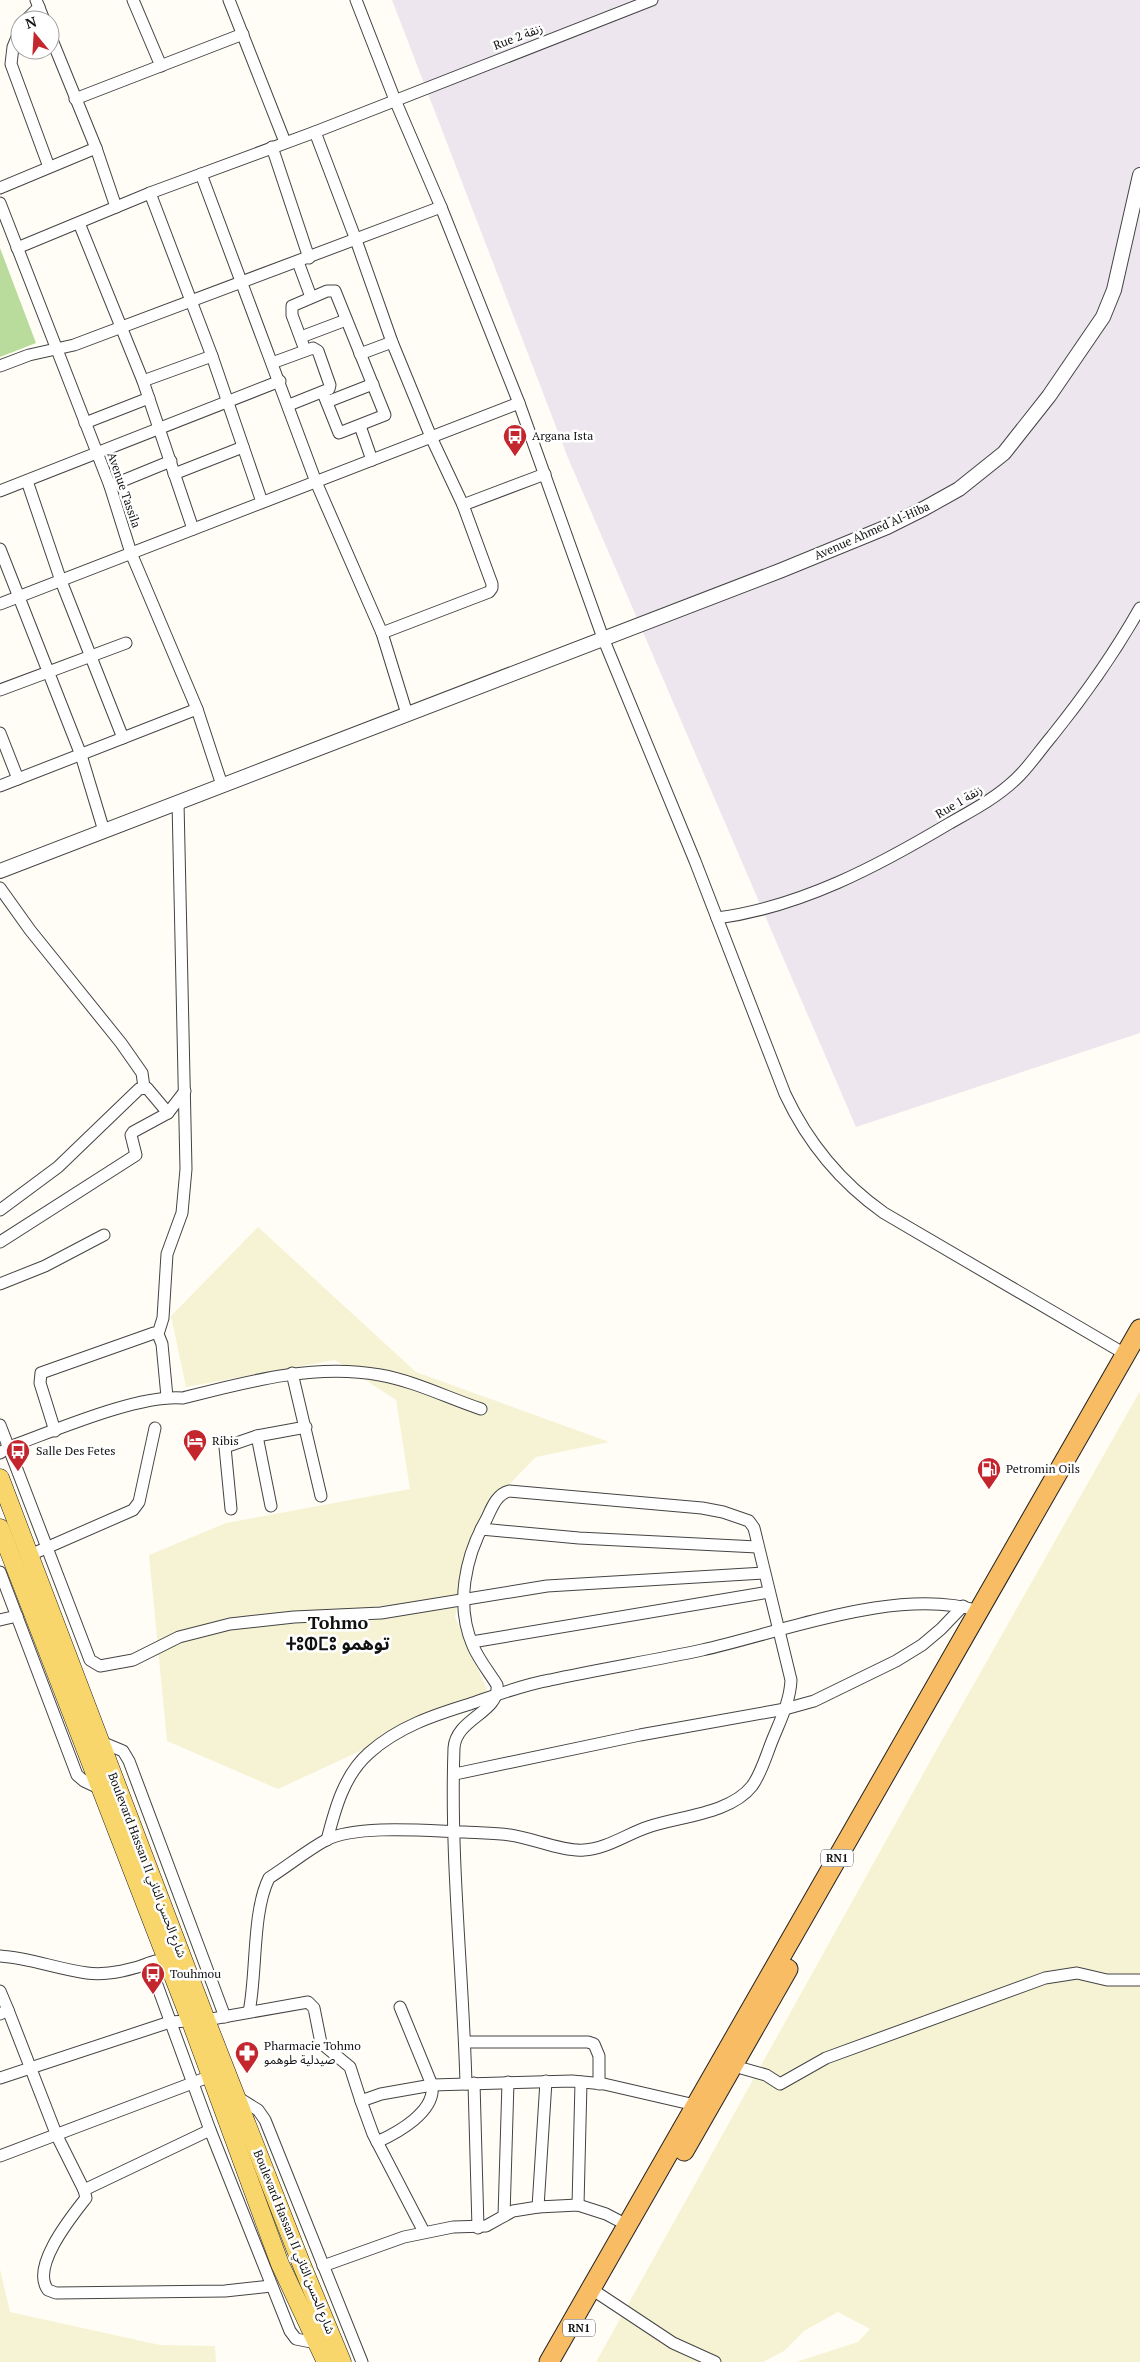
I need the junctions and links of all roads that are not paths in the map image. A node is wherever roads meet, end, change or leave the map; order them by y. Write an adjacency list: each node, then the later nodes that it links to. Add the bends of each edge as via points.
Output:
1 (133, 0): 8 (street)
2 (229, 0): 5 (street)
3 (356, 0): 10 (street)
4 (652, 0): 10 (street, Rue 2 زنقة)
5 (243, 34): 8 (street); 12 (street)
6 (11, 60): 15 (street)
7 (60, 60): 9 (street)
8 (161, 66): 9 (street)
9 (75, 99): 14 (street)
10 (395, 100): 11 (street, Rue 2 زنقة); 22 (street)
11 (315, 132): 12 (street, Rue 2 زنقة); 24 (street)
12 (285, 142): 13 (street, Rue 2 زنقة)
13 (272, 147): 16 (street, Rue 2 زنقة); 26 (street)
14 (96, 148): 15 (street); 21 (street)
15 (49, 167): 18 (street)
16 (201, 174): 19 (street, Rue 2 زنقة); 27 (street)
17 (1140, 175): 72 (street, Avenue Ahmed Al-Hiba, via 1114,290 1103,316 1024,428 986,470 959,489 887,527)
18 (0, 188)
19 (150, 193): 21 (street, Rue 2 زنقة); 29 (street)
20 (0, 204): 25 (street, Avenue Tassila)
21 (116, 207): 23 (street, Rue 2 زنقة)
22 (441, 207): 24 (street); 46 (street)
23 (79, 223): 25 (street, Rue 2 زنقة); 31 (street)
24 (356, 240): 26 (street); 33 (street)
25 (17, 248): 34 (street, Avenue Tassila)
26 (304, 260): 27 (street); 28 (street)
27 (241, 283): 29 (street); 38 (street)
28 (311, 297): 30 (street, via 327,290 336,291); 32 (street, via 291,308)
29 (190, 302): 31 (street); 37 (street)
30 (346, 320): 32 (street); 36 (street)
31 (121, 327): 34 (street); 40 (street)
32 (300, 337): 35 (street)
33 (392, 342): 36 (street); 51 (street)
34 (57, 349): 39 (street); 48 (street, Avenue Tassila)
35 (305, 350): 38 (street); 43 (street, via 318,350 330,385)
36 (360, 354): 42 (street)
37 (212, 356): 40 (street); 45 (street)
38 (272, 363): 41 (street)
39 (0, 366)
40 (143, 381): 44 (street)
41 (280, 381): 45 (street); 47 (street)
42 (373, 384): 43 (street); 49 (street, via 385,416)
43 (325, 397): 47 (street); 49 (street, via 338,432)
44 (149, 398): 48 (street); 50 (street)
45 (226, 402): 50 (street); 52 (street)
46 (519, 402): 51 (street); 57 (street)
47 (289, 404): 59 (street)
48 (85, 423): 53 (street, Avenue Tassila)
49 (360, 426): 54 (street)
50 (158, 429): 53 (street); 55 (street)
51 (431, 437): 54 (street); 63 (street)
52 (243, 447): 56 (street); 62 (street)
53 (97, 453): 58 (street); 60 (street, Avenue Tassila)
54 (372, 460): 59 (street)
55 (171, 461): 56 (street); 60 (street)
56 (174, 474): 64 (street)
57 (545, 474): 63 (street); 72 (street)
58 (27, 481): 61 (street); 67 (street)
59 (316, 482): 62 (street); 71 (street)
60 (110, 486): 66 (street, Avenue Tassila)
61 (0, 491)
62 (262, 502): 64 (street)
63 (462, 505): 71 (street, via 492,588 480,596)
64 (193, 529): 66 (street)
65 (0, 549): 68 (street)
66 (131, 553): 67 (street); 77 (street, Avenue Tassila)
67 (61, 580): 68 (street); 74 (street)
68 (18, 597): 69 (street); 75 (street)
69 (0, 604)
70 (1140, 608): 89 (street, Rue 1 زنقة, via 1093,684 1017,778 998,794 905,850 820,890 780,905)
71 (382, 633): 78 (street)
72 (604, 638): 78 (street, Avenue Ahmed Al-Hiba); 89 (street)
73 (126, 643): 74 (street)
74 (91, 656): 75 (street); 80 (street)
75 (48, 673): 76 (street); 81 (street)
76 (0, 690)
77 (197, 709): 80 (street); 83 (street, Avenue Tassila)
78 (407, 714): 83 (street, Avenue Ahmed Al-Hiba)
79 (0, 733): 82 (street)
80 (123, 738): 81 (street)
81 (81, 755): 82 (street); 86 (street)
82 (18, 779): 84 (street)
83 (222, 785): 85 (street, Avenue Ahmed Al-Hiba)
84 (0, 786)
85 (178, 802): 86 (street, Avenue Ahmed Al-Hiba); 91 (street)
86 (104, 831): 87 (street, Avenue Ahmed Al-Hiba)
87 (0, 871)
88 (0, 888): 90 (street, via 126,1050 142,1073)
89 (717, 918): 99 (street, via 785,1094 796,1117 835,1172 884,1213)
90 (144, 1088): 92 (street); 93 (street, via 139,1089 58,1167)
91 (185, 1091): 92 (street); 98 (street, via 186,1169 182,1213 167,1254 163,1318)
92 (168, 1113): 95 (street, via 133,1132 136,1154)
93 (0, 1210)
94 (104, 1235): 96 (street, via 45,1266)
95 (0, 1242)
96 (0, 1284)
97 (1140, 1329): 99 (highway, RN1)
98 (158, 1334): 101 (street, via 162,1344); 106 (street, via 41,1373 40,1383)
99 (1133, 1354): 122 (highway, RN1); 146 (highway, RN1)
100 (292, 1374): 101 (street, via 183,1398); 102 (street, via 338,1372 380,1375); 104 (street)
101 (167, 1396): 106 (street)
102 (481, 1409)
103 (0, 1425): 108 (street)
104 (306, 1427): 107 (street); 110 (street)
105 (155, 1428): 115 (street, via 137,1506)
106 (55, 1431): 108 (street)
107 (257, 1436): 111 (street); 112 (street, via 225,1447)
108 (4, 1450): 115 (street)
109 (0, 1478): 117 (main road, Boulevard Hassan II شارع الحسن الثاني)
110 (322, 1496)
111 (271, 1506)
112 (231, 1509)
113 (0, 1528): 131 (main road, Boulevard Hassan II شارع الحسن الثاني)
114 (481, 1529): 116 (street, via 579,1538); 116 (street, via 498,1497 512,1491 723,1512 749,1520 754,1528); 121 (street, via 467,1566)
115 (47, 1547): 117 (street); 121 (street, via 90,1660 100,1666 133,1660 179,1637 230,1624 381,1613)
116 (757, 1547): 119 (street)
117 (30, 1555): 129 (main road, Boulevard Hassan II شارع الحسن الثاني)
118 (0, 1572): 123 (street)
119 (764, 1572): 120 (street); 121 (street, via 547,1586)
120 (769, 1592): 125 (street); 126 (street)
121 (464, 1598): 126 (street)
122 (971, 1609): 125 (street, via 945,1604 895,1605 824,1618); 128 (street, via 896,1661 814,1701); 158 (highway, RN1)
123 (18, 1616): 124 (street); 131 (street, via 77,1775)
124 (0, 1620)
125 (779, 1631): 127 (street); 128 (street, via 791,1680)
126 (472, 1642): 127 (street, via 497,1685)
127 (496, 1694): 130 (street, via 492,1702 457,1736); 133 (street, via 406,1727 369,1753 354,1769 338,1799)
128 (785, 1710): 130 (street, via 640,1735); 132 (street, via 753,1785 730,1804 648,1827 585,1850 510,1835)
129 (100, 1741): 141 (street, via 123,1751 129,1761); 142 (main road, Boulevard Hassan II شارع الحسن الثاني)
130 (455, 1774): 132 (street)
131 (101, 1789): 135 (main road, Boulevard Hassan II شارع الحسن الثاني)
132 (455, 1832): 133 (street, via 411,1829 356,1833); 144 (street, via 454,1882)
133 (327, 1840): 140 (street, via 269,1878 260,1913)
134 (0, 1956): 135 (street, via 88,1973 112,1973)
135 (157, 1960): 142 (main road, Boulevard Hassan II شارع الحسن الثاني); 143 (street)
136 (1140, 1980): 146 (street, via 1107,1980 1077,1973 1053,1976 839,2052 780,2084 766,2074)
137 (0, 1991): 139 (street)
138 (400, 2007): 155 (street)
139 (4, 2012): 145 (street)
140 (249, 2012): 141 (street); 157 (street, via 304,2002 311,2004 321,2042 350,2067)
141 (225, 2017): 142 (street)
142 (198, 2021): 143 (street); 147 (main road, Boulevard Hassan II شارع الحسن الثاني); 156 (main road, Boulevard Hassan II شارع الحسن الثاني)
143 (170, 2022): 145 (street); 153 (street)
144 (465, 2042): 152 (street); 154 (street, via 588,2042 597,2048)
145 (31, 2066): 148 (street); 160 (street)
146 (734, 2066): 172 (highway, RN1)
147 (211, 2076): 153 (street); 173 (main road, Boulevard Hassan II شارع الحسن الثاني, via 280,2264)
148 (0, 2078)
149 (546, 2081): 150 (street); 151 (street); 165 (street)
150 (508, 2082): 152 (street); 166 (street)
151 (582, 2082): 154 (street); 164 (street)
152 (470, 2083): 155 (street); 168 (street)
153 (193, 2084): 159 (street); 160 (street)
154 (599, 2084): 158 (street)
155 (432, 2085): 157 (street); 161 (street, via 430,2097 410,2124)
156 (237, 2097): 170 (street, via 258,2110 265,2120); 175 (main road, Boulevard Hassan II شارع الحسن الثاني)
157 (361, 2101): 161 (street)
158 (695, 2105): 167 (highway, RN1)
159 (210, 2130): 163 (street); 171 (street)
160 (57, 2136): 162 (street); 163 (street)
161 (377, 2142): 169 (street)
162 (0, 2156)
163 (84, 2190): 171 (street, via 86,2198 59,2235 47,2259 43,2281 48,2290 56,2293 225,2291)
164 (578, 2205): 165 (street); 167 (street)
165 (538, 2207): 166 (street, via 513,2211)
166 (504, 2216): 168 (street)
167 (627, 2225): 177 (highway, RN1)
168 (478, 2228): 169 (street, via 453,2227)
169 (424, 2232): 170 (street)
170 (324, 2266): 176 (street)
171 (271, 2286): 173 (street, via 292,2335 302,2341)
172 (599, 2294): 178 (highway, RN1); 179 (street, via 673,2343)
173 (316, 2343): 174 (main road, Boulevard Hassan II شارع الحسن الثاني)
174 (326, 2362)
175 (342, 2362)
176 (362, 2362)
177 (549, 2362)
178 (559, 2362)
179 (715, 2362)

